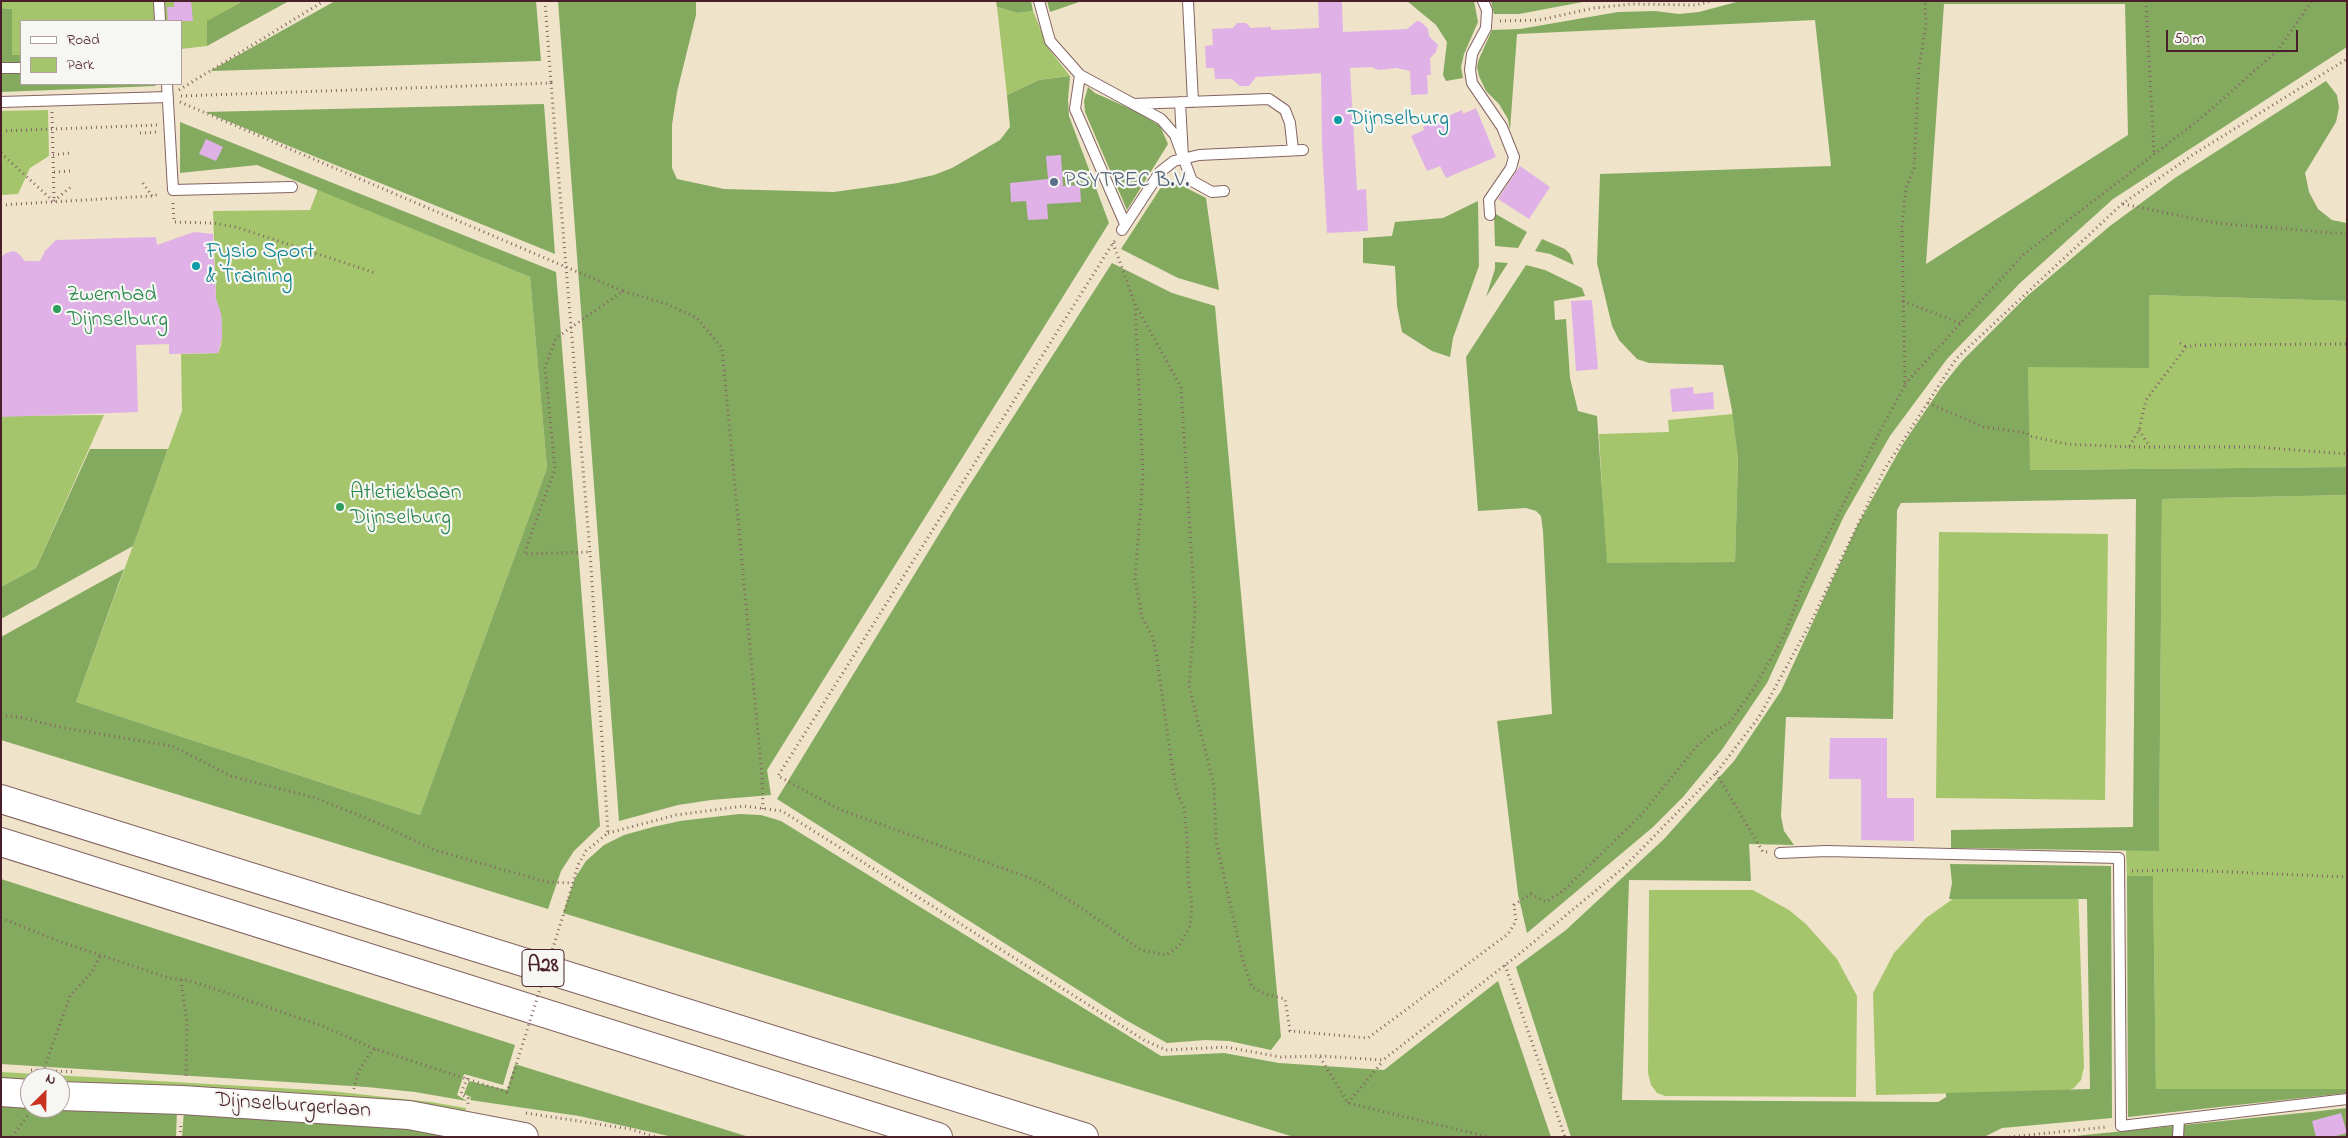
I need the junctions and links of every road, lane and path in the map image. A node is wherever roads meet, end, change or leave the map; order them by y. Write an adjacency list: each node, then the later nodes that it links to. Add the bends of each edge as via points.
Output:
1 (159, 1): 11 (lane)
2 (324, 1): 19 (path)
3 (546, 1): 17 (path)
4 (1039, 1): 16 (lane, via 1050,41)
5 (1188, 1): 22 (lane)
6 (1483, 1): 12 (lane)
7 (1712, 1): 12 (path, via 1696,5 1632,4 1594,8 1539,20)
8 (1925, 1): 52 (path, via 1926,26 1919,67 1914,168 1906,188 1902,227)
9 (2146, 1): 29 (path)
10 (2312, 1): 29 (path, via 2278,50 2200,119)
11 (160, 20)
12 (1487, 20): 43 (lane, via 1472,54 1472,83 1502,127 1514,157 1511,168 1489,200)
13 (2347, 59): 41 (path, via 2194,154)
14 (1, 68): 15 (lane)
15 (20, 68)
16 (1080, 75): 23 (lane); 44 (lane, via 1075,109)
17 (552, 83): 19 (path); 49 (path)
18 (168, 85): 19 (lane)
19 (168, 97): 20 (lane); 24 (lane); 49 (path)
20 (1, 102)
21 (1180, 102): 22 (lane); 23 (lane); 31 (lane)
22 (1193, 102): 31 (lane, via 1269,99 1285,110 1298,150)
23 (1131, 104): 31 (lane, via 1161,119 1175,135)
24 (168, 125): 25 (path); 37 (lane)
25 (53, 129): 26 (path); 30 (path)
26 (1, 131)
27 (1, 153): 40 (path)
28 (70, 153): 30 (path)
29 (2154, 153): 54 (path, via 2023,255)
30 (53, 155): 33 (path)
31 (1183, 157): 38 (lane, via 1192,181 1212,192); 44 (lane, via 1160,172)
32 (71, 171): 33 (path)
33 (54, 172): 40 (path)
34 (143, 183): 39 (path)
35 (72, 186): 40 (path)
36 (292, 187): 37 (lane)
37 (173, 190): 39 (path); 47 (path, via 174,222 236,227)
38 (1224, 191)
39 (152, 196): 40 (path)
40 (54, 201): 42 (path)
41 (2122, 204): 45 (path, via 2216,222); 60 (path, via 1956,359)
42 (1, 205)
43 (1490, 215)
44 (1123, 227): 46 (path)
45 (2347, 234)
46 (1113, 243): 53 (path); 53 (path, via 778,776 841,810 1038,881 1141,950 1166,955 1179,946 1190,926 1192,905 1184,808 1172,766 1156,651 1142,617 1135,579 1143,475)
47 (311, 251): 48 (path); 50 (path)
48 (310, 256)
49 (566, 267): 51 (path); 55 (path)
50 (375, 273)
51 (623, 291): 55 (path); 69 (path, via 664,303 697,318 722,348)
52 (1904, 300): 54 (path); 59 (path)
53 (1135, 304): 59 (path, via 1181,387 1195,611 1189,686 1214,786 1216,841 1227,897 1252,987 1265,994 1285,998 1290,1032 1368,1038 1508,934 1516,920 1514,904 1532,894 1546,902 1563,891 1641,815 1697,746 1730,722 1784,636 1804,582)
54 (1960, 323): 59 (path)
55 (571, 328): 65 (path); 65 (path, via 556,338 546,368 555,468 524,554)
56 (2180, 343): 58 (path)
57 (2347, 344): 58 (path)
58 (2186, 347): 61 (path, via 2146,400)
59 (1905, 385)
60 (1928, 403): 62 (path, via 1984,426 2029,436 2067,444); 67 (path, via 1884,470 1811,622 1759,717)
61 (2139, 430): 62 (path); 63 (path)
62 (2129, 447): 63 (path)
63 (2150, 447): 64 (path, via 2256,447)
64 (2347, 454)
65 (590, 552): 70 (path)
66 (1, 716): 75 (path, via 172,746 231,776 316,798 434,850 547,882)
67 (1716, 773): 72 (path, via 1764,852); 78 (path, via 1622,869)
68 (1, 799): 96 (main road, A28)
69 (763, 809): 70 (path, via 744,806 676,814); 80 (path, via 782,811 1144,1040 1166,1050 1226,1047 1281,1057)
70 (608, 833): 75 (path, via 586,850)
71 (1, 842): 95 (main road, A28)
72 (1780, 853): 73 (lane, via 1826,851 2119,858)
73 (2119, 871): 74 (path, via 2184,870); 91 (lane)
74 (2347, 878)
75 (573, 883): 79 (path, bridge, via 507,1092)
76 (1, 918): 77 (path)
77 (101, 954): 79 (path); 82 (path, via 92,972 70,996)
78 (1505, 965): 81 (path); 98 (path)
79 (181, 980): 86 (path, via 187,1023 187,1078)
80 (1320, 1056): 81 (path); 88 (path)
81 (1383, 1060): 88 (path)
82 (44, 1068)
83 (1, 1092): 84 (main road)
84 (20, 1093)
85 (70, 1096): 86 (main road, Dijnselburgerlaan)
86 (182, 1100): 93 (path); 94 (main road, Dijnselburgerlaan, via 409,1115)
87 (2347, 1100): 90 (lane)
88 (1348, 1103): 97 (path)
89 (26, 1118): 92 (path)
90 (2179, 1119): 91 (lane); 100 (lane)
91 (2120, 1126): 99 (path)
92 (12, 1137)
93 (180, 1137)
94 (524, 1137)
95 (938, 1137)
96 (1084, 1137)
97 (1489, 1137)
98 (1565, 1137)
99 (2009, 1137)
100 (2178, 1137)

